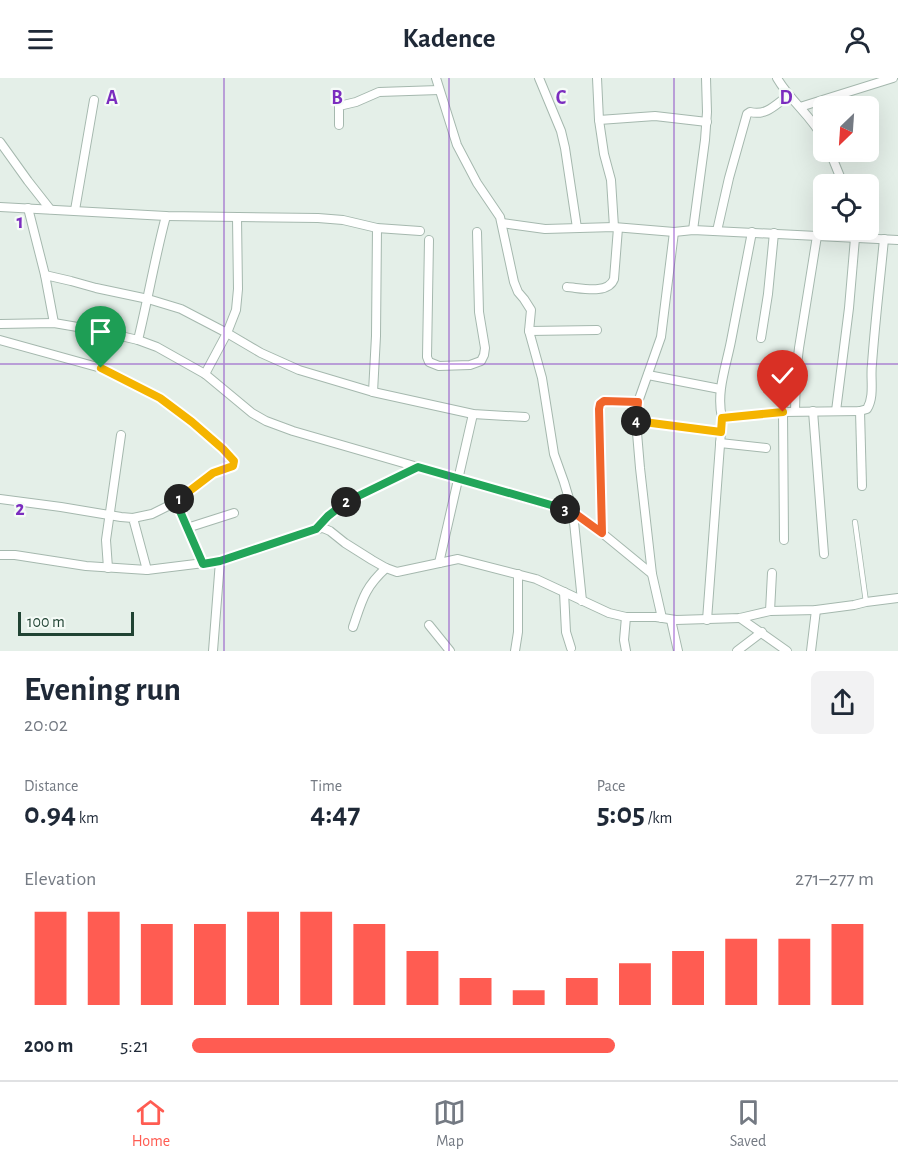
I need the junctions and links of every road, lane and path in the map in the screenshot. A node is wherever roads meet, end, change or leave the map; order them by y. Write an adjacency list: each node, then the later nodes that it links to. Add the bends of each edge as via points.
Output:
1 (436, 78): 7 (street)
2 (539, 78): 24 (street, via 561,131)
3 (597, 78): 11 (street)
4 (706, 78): 12 (street)
5 (777, 78): 8 (street)
6 (893, 78): 10 (street)
7 (439, 90): 14 (street, via 373,93 339,106); 22 (street, via 456,145)
8 (789, 95): 10 (street); 28 (street, via 764,112 747,114)
9 (94, 100): 19 (street)
10 (800, 107): 13 (street)
11 (599, 120): 12 (street, via 655,116); 25 (street)
12 (707, 122): 26 (street)
13 (813, 122)
14 (339, 125)
15 (0, 142): 18 (street)
16 (0, 207): 17 (street)
17 (28, 208): 18 (street); 40 (street)
18 (50, 208): 19 (street)
19 (75, 210): 20 (street)
20 (166, 216): 21 (street); 42 (street)
21 (237, 218): 23 (street, via 324,218); 47 (street, via 238,289 236,310)
22 (502, 223): 24 (street, via 546,229); 46 (street, via 514,282 531,310)
23 (377, 228): 27 (street); 54 (street)
24 (577, 228): 25 (street)
25 (616, 228): 30 (street); 41 (street, via 612,284 606,288)
26 (693, 230): 28 (street); 30 (street)
27 (420, 231)
28 (717, 231): 31 (street)
29 (477, 232): 36 (street, via 479,312 485,348 481,361 470,365 439,366 427,357)
30 (674, 232): 52 (street, via 661,337)
31 (752, 232): 32 (street); 53 (street)
32 (774, 233): 33 (street); 48 (street)
33 (813, 236)
34 (879, 239): 35 (street)
35 (884, 239): 39 (street); 59 (street, via 872,390 870,404)
36 (429, 240)
37 (816, 240): 56 (street, via 798,357)
38 (855, 240): 58 (street)
39 (898, 240)
40 (45, 275): 42 (street); 43 (street)
41 (567, 287)
42 (148, 298): 47 (street, via 181,309); 50 (street)
43 (54, 323): 44 (street); 50 (street)
44 (0, 324)
45 (597, 330): 46 (street)
46 (529, 331): 74 (street, via 545,393 554,454)
47 (227, 333): 51 (street); 54 (street, via 299,370)
48 (761, 338)
49 (0, 340): 73 (street, via 101,368 160,398 234,461 233,466 213,473)
50 (138, 340): 51 (street)
51 (205, 374): 69 (street, via 266,421)
52 (648, 375): 53 (street); 55 (street)
53 (720, 389): 63 (street)
54 (373, 392): 61 (street)
55 (638, 402): 64 (street); 81 (street, via 600,404)
56 (795, 411): 57 (street); 60 (street)
57 (813, 411): 58 (street); 83 (street)
58 (836, 411): 59 (street)
59 (860, 411): 71 (street)
60 (783, 412): 63 (street); 82 (street)
61 (473, 414): 62 (street); 70 (street)
62 (525, 417)
63 (722, 418): 65 (street)
64 (636, 421): 65 (street); 93 (street)
65 (721, 432): 67 (street)
66 (121, 435): 76 (street)
67 (720, 443): 68 (street); 103 (street)
68 (766, 448)
69 (418, 467): 70 (street); 80 (path, via 348,500)
70 (459, 478): 74 (street); 86 (street)
71 (862, 486)
72 (0, 499): 76 (street)
73 (176, 502): 77 (street, via 152,514); 79 (street)
74 (573, 512): 81 (street); 96 (street)
75 (234, 513): 79 (street)
76 (109, 514): 77 (street); 88 (street)
77 (132, 518): 90 (street)
78 (855, 522): 97 (lane)
79 (187, 528): 87 (street)
80 (316, 529): 85 (street); 89 (street, via 330,531)
81 (602, 533): 93 (street)
82 (784, 540)
83 (824, 554)
84 (0, 555): 88 (street)
85 (220, 561): 87 (street); 108 (street)
86 (439, 563): 89 (street, via 398,572); 92 (street, via 458,559)
87 (203, 564): 90 (street)
88 (108, 568): 90 (street)
89 (386, 568): 105 (street, via 367,589)
90 (147, 570)
91 (772, 573): 99 (street)
92 (518, 574): 94 (street); 110 (street, via 518,632)
93 (652, 574): 102 (street)
94 (564, 592): 96 (street); 107 (street)
95 (898, 598): 97 (street)
96 (582, 601): 100 (street)
97 (866, 602): 98 (street)
98 (816, 610): 99 (street); 115 (street)
99 (770, 611): 101 (street)
100 (626, 617): 102 (street); 111 (street)
101 (740, 618): 103 (street); 106 (street)
102 (667, 619): 103 (street); 112 (street)
103 (707, 620)
104 (429, 625): 109 (street)
105 (353, 627)
106 (762, 632): 113 (street); 114 (street)
107 (571, 648)
108 (213, 651)
109 (450, 651)
110 (514, 651)
111 (626, 651)
112 (678, 651)
113 (737, 651)
114 (787, 651)
115 (810, 651)

